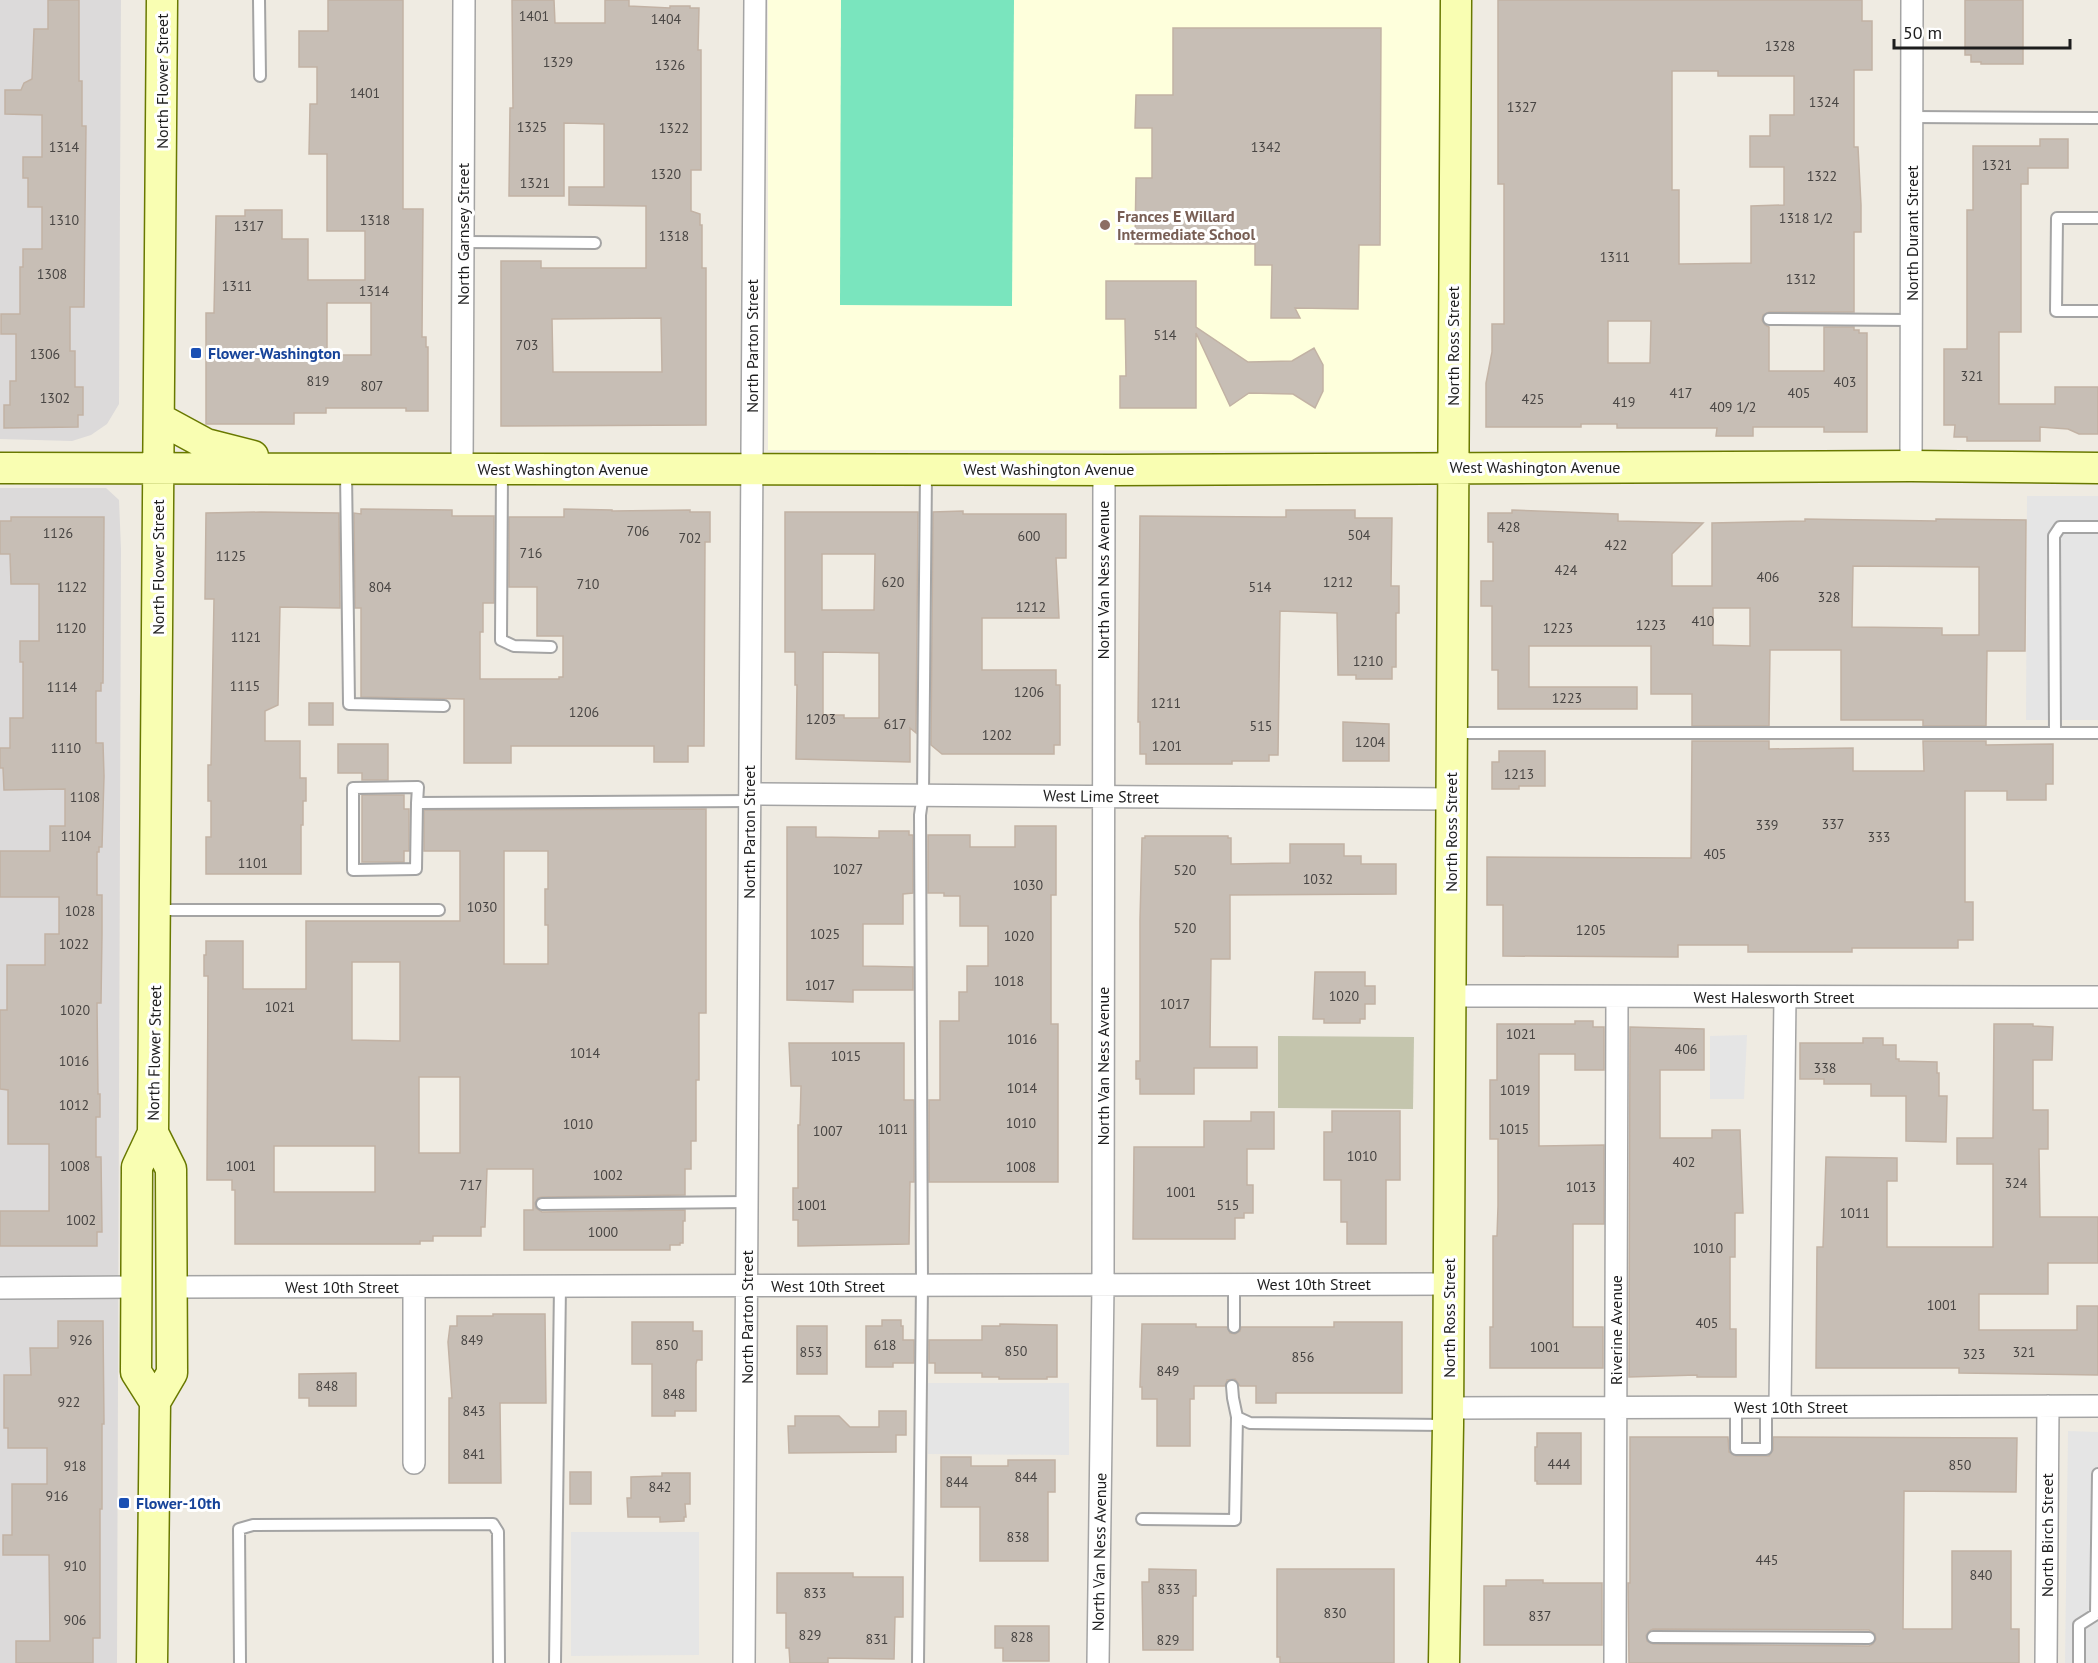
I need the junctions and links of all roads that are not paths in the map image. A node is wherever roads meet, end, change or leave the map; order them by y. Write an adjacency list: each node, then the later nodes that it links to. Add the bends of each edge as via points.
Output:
1 (162, 0): 16 (street, North Flower Street)
2 (259, 0): 7 (lane)
3 (464, 0): 11 (street, North Garnsey Street)
4 (754, 0): 26 (street, North Parton Street)
5 (1456, 0): 18 (street, North Ross Street)
6 (1912, 0): 8 (street, North Durant Street)
7 (260, 76)
8 (1912, 117): 9 (lane); 15 (street, North Durant Street)
9 (2098, 118)
10 (2098, 218): 13 (lane, via 2057,218 2056,311)
11 (463, 242): 12 (lane); 25 (street, North Garnsey Street)
12 (595, 243)
13 (2098, 311)
14 (1769, 319): 15 (lane)
15 (1911, 320): 17 (street, North Durant Street)
16 (160, 418): 20 (street, North Flower Street); 21 (street, via 215,448)
17 (1911, 466): 18 (street, West Washington Avenue); 24 (street, West Washington Avenue)
18 (1453, 467): 28 (street, West Washington Avenue); 32 (street, North Ross Street)
19 (0, 468): 20 (street, West Washington Avenue)
20 (159, 468): 21 (street, West Washington Avenue); 40 (street, North Flower Street)
21 (300, 468): 22 (street, West Washington Avenue)
22 (346, 468): 25 (street, West Washington Avenue); 31 (lane, via 349,705)
23 (502, 468): 25 (street, West Washington Avenue); 26 (street, West Washington Avenue); 30 (lane, via 501,640 514,646)
24 (2098, 468)
25 (462, 469)
26 (752, 469): 27 (street, West Washington Avenue); 37 (street, North Parton Street)
27 (926, 470): 28 (street, West Washington Avenue); 35 (lane)
28 (1104, 470): 36 (street, North Van Ness Avenue)
29 (2098, 527): 33 (lane, via 2060,527 2054,536)
30 (551, 647)
31 (444, 706)
32 (1452, 733): 33 (lane); 38 (street, North Ross Street)
33 (2055, 733): 34 (lane)
34 (2098, 733)
35 (923, 795): 36 (street, West Lime Street); 37 (street, West Lime Street); 51 (lane)
36 (1102, 796): 38 (street, West Lime Street); 52 (street, North Van Ness Avenue)
37 (750, 798): 39 (lane); 47 (street, North Parton Street)
38 (1452, 799): 42 (street, North Ross Street)
39 (417, 803): 39 (lane, via 416,869 353,870 353,788 418,787)
40 (155, 910): 41 (lane); 46 (street, North Flower Street)
41 (439, 910)
42 (1451, 996): 43 (street, West Halesworth Street); 50 (street, North Ross Street)
43 (1617, 997): 44 (street, West Halesworth Street); 66 (street, Riverine Avenue)
44 (1785, 997): 45 (street, West Halesworth Street); 65 (street)
45 (2098, 997)
46 (153, 1133): 55 (street, North Flower Street, via 137,1167); 56 (street, North Flower Street, via 171,1169)
47 (747, 1202): 48 (lane); 54 (street, North Parton Street)
48 (542, 1204)
49 (1234, 1284): 50 (street, West 10th Street); 52 (street, West 10th Street); 59 (lane)
50 (1449, 1284): 67 (street, North Ross Street)
51 (922, 1285): 52 (street, West 10th Street); 54 (street, West 10th Street); 80 (lane)
52 (1103, 1285): 81 (street, North Van Ness Avenue)
53 (560, 1286): 54 (street, West 10th Street); 57 (street, West 10th Street); 78 (lane)
54 (747, 1286): 79 (street, North Parton Street)
55 (135, 1287): 58 (street); 61 (street, North Flower Street, via 136,1372)
56 (171, 1287): 57 (street, West 10th Street); 61 (street, North Flower Street, via 172,1373)
57 (414, 1287): 69 (street)
58 (0, 1288)
59 (1234, 1327)
60 (1232, 1386): 68 (lane)
61 (155, 1402): 75 (street, North Flower Street)
62 (2048, 1406): 63 (street, West 10th Street); 65 (street, West 10th Street); 84 (street, North Birch Street)
63 (2098, 1406)
64 (1736, 1407): 65 (street, West 10th Street); 65 (lane, via 1736,1449 1766,1449); 66 (street, West 10th Street)
65 (1773, 1407)
66 (1616, 1408): 67 (street, West 10th Street); 83 (street, Riverine Avenue)
67 (1448, 1416): 68 (lane, via 1250,1423); 82 (street, North Ross Street)
68 (1237, 1417): 71 (lane, via 1235,1520)
69 (414, 1463)
70 (2098, 1474): 72 (lane)
71 (1142, 1519)
72 (2097, 1613): 85 (lane, via 2079,1625)
73 (1653, 1637): 74 (lane)
74 (1869, 1638)
75 (152, 1663)
76 (240, 1663): 77 (lane, via 239,1529 253,1525 493,1524 498,1532)
77 (499, 1663)
78 (555, 1663)
79 (744, 1663)
80 (918, 1663)
81 (1098, 1663)
82 (1444, 1663)
83 (1615, 1663)
84 (2046, 1663)
85 (2079, 1663)

